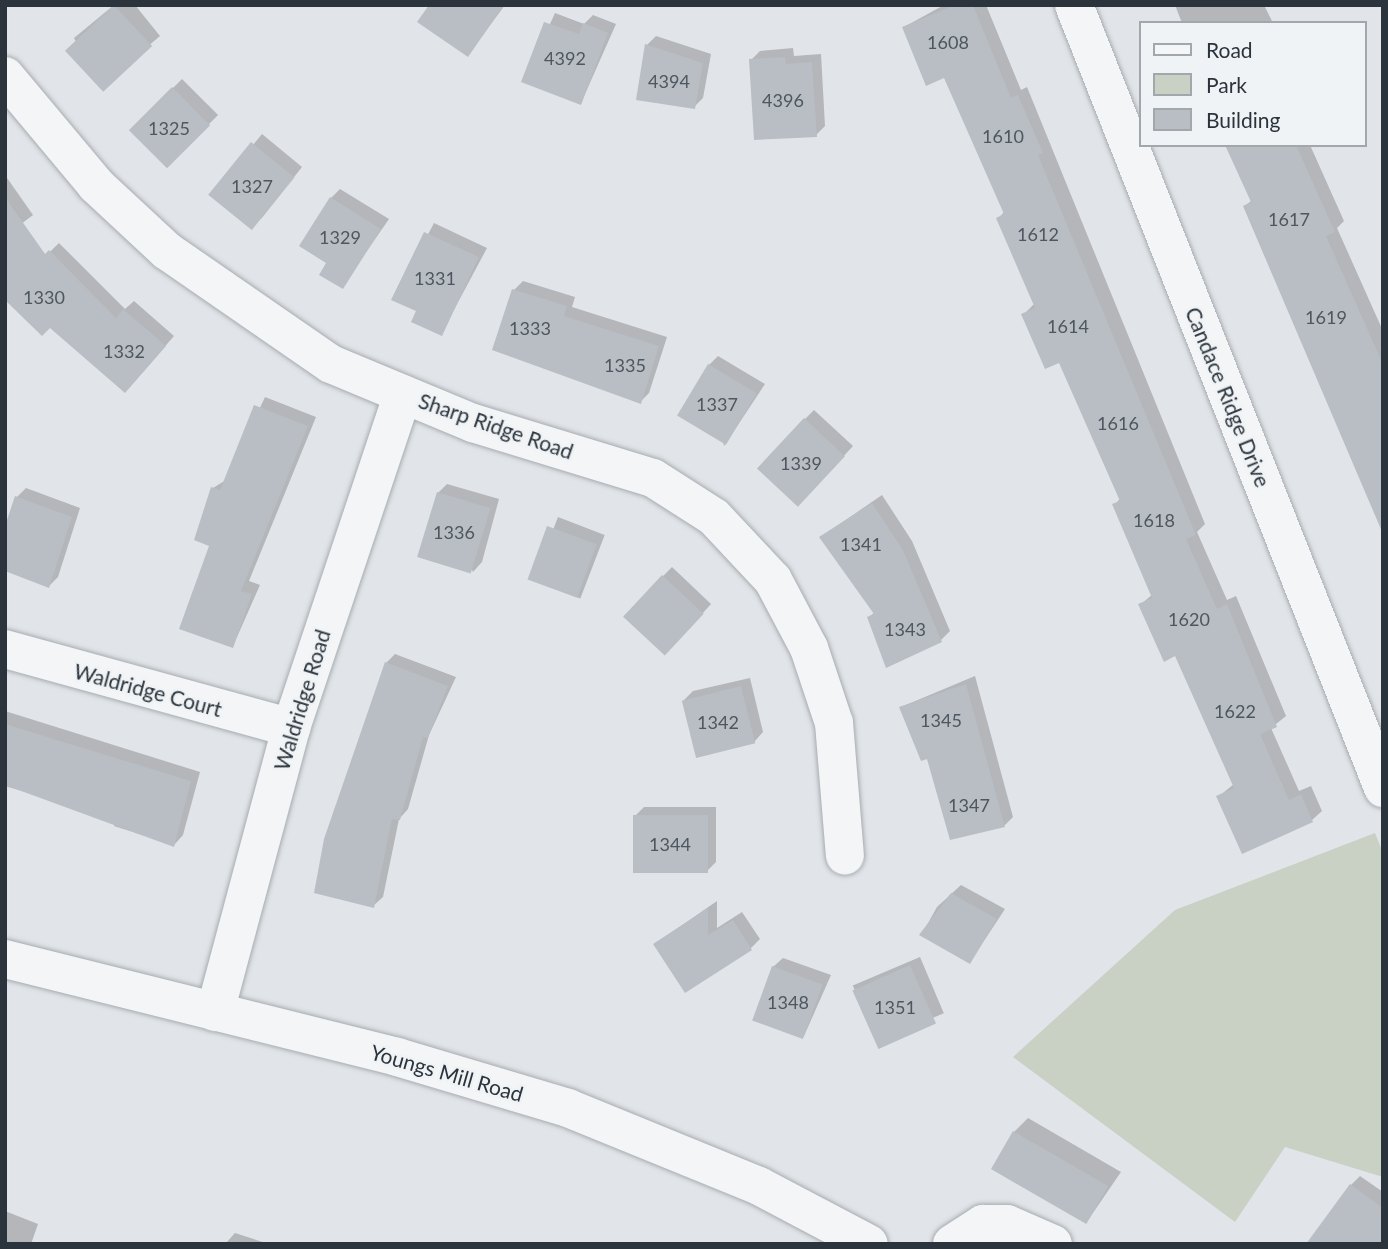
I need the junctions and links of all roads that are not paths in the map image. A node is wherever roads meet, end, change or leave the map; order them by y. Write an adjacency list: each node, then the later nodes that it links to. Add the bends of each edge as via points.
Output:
1 (1074, 5): 6 (street, Candace Ridge Drive)
2 (5, 76): 3 (street, Sharp Ridge Road, via 96,185 167,251 331,364)
3 (403, 394): 5 (street, Waldridge Road); 7 (street, Sharp Ridge Road, via 473,423 653,478 714,517 773,580 809,648 834,723)
4 (5, 649): 5 (street, Waldridge Court)
5 (291, 728): 9 (street, Waldridge Road)
6 (1383, 788)
7 (845, 856)
8 (5, 959): 9 (street, Youngs Mill Road)
9 (215, 1012): 10 (street, Youngs Mill Road, via 568,1108 759,1186)
10 (869, 1244)
11 (953, 1244): 12 (street, via 983,1224 1007,1224)
12 (1053, 1244)

